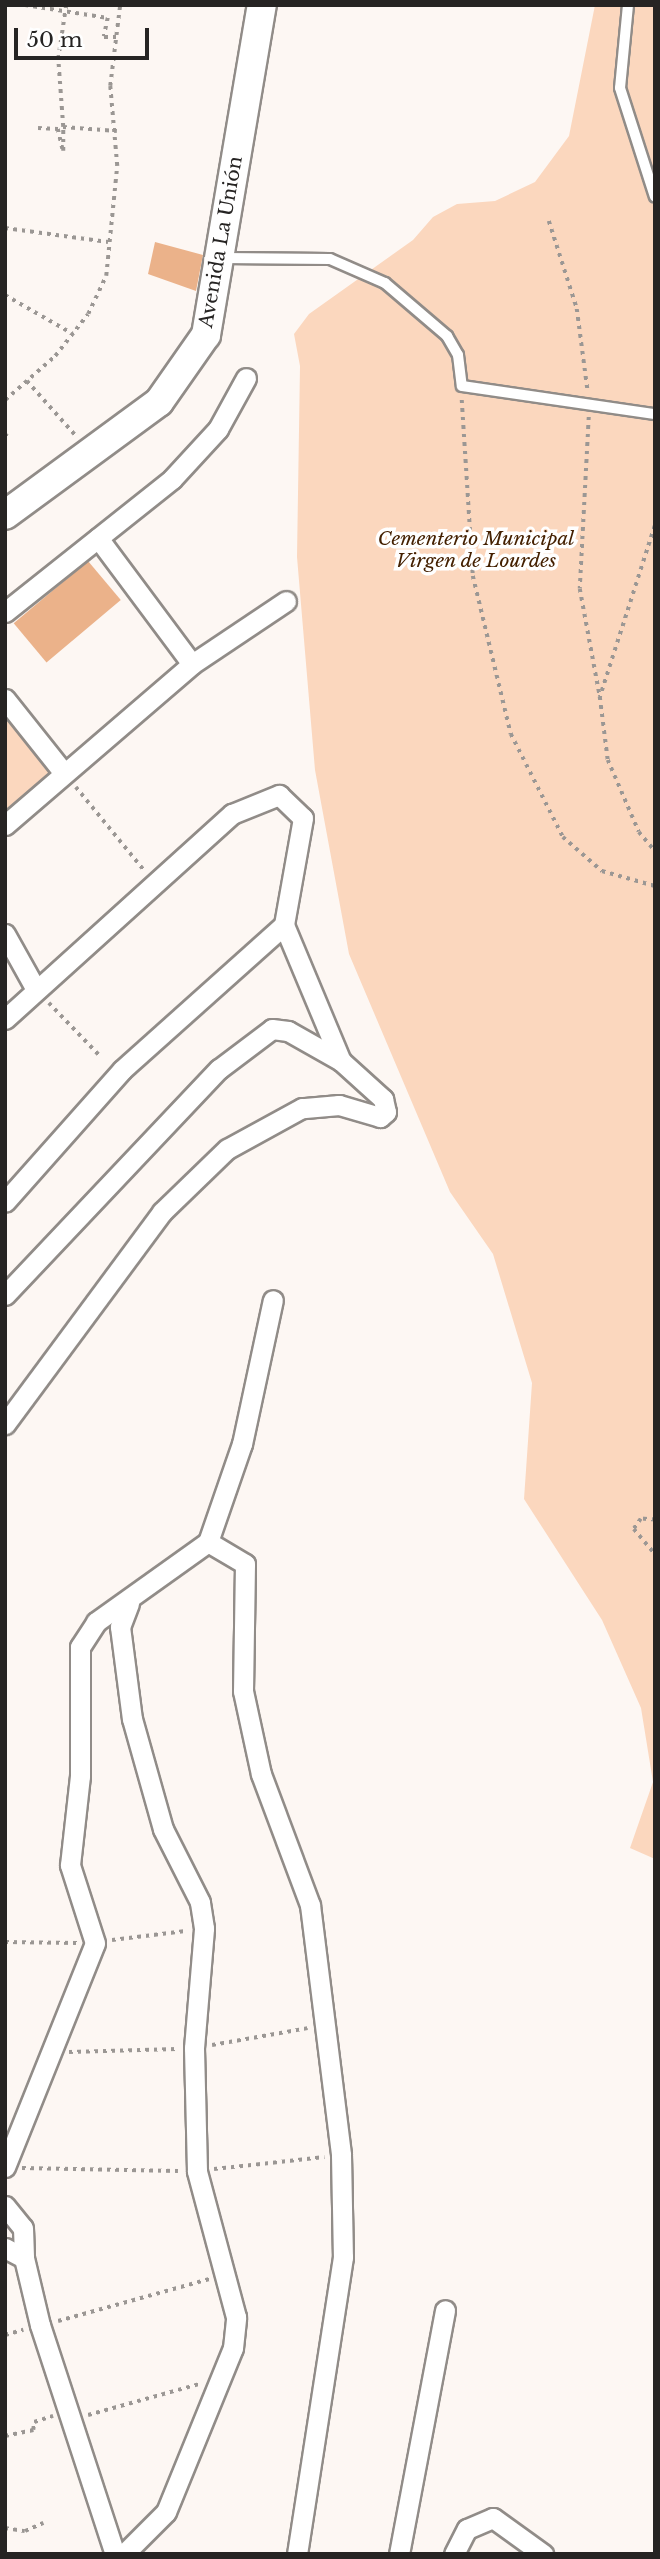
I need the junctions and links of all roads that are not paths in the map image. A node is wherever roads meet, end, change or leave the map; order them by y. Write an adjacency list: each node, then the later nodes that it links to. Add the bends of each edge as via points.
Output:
1 (262, 5): 4 (main road, Avenida La Unión)
2 (628, 5): 3 (lane, via 620,88)
3 (655, 197)
4 (219, 258): 6 (lane, via 330,259 385,283 447,336 458,355 462,386); 7 (main road, Avenida La Unión, via 206,335 159,402)
5 (246, 378): 8 (street, via 218,429 172,479)
6 (655, 414)
7 (5, 515)
8 (98, 538): 10 (street); 11 (street)
9 (286, 601): 11 (street)
10 (5, 612)
11 (192, 664): 13 (street)
12 (5, 699): 13 (street)
13 (63, 772): 14 (street)
14 (5, 825)
15 (284, 925): 17 (street, via 305,831 303,818 279,795 232,814); 19 (street); 20 (street, via 122,1070)
16 (5, 934): 17 (street)
17 (35, 988): 18 (street)
18 (5, 1019)
19 (341, 1061): 21 (street, via 288,1031 272,1029 248,1046); 23 (street, via 383,1098 386,1112 380,1118 339,1105 302,1108 227,1149 162,1212)
20 (5, 1202)
21 (5, 1295)
22 (273, 1300): 24 (street, via 242,1444)
23 (5, 1424)
24 (208, 1542): 25 (street); 33 (street, via 245,1564 243,1691 261,1774 310,1905 341,2155 343,2257)
25 (129, 1604): 26 (street, via 96,1622 77,1658 80,1776 69,1865 95,1943 90,1968); 32 (street, via 120,1627 132,1719 163,1829 200,1902 204,1928 194,2048 197,2171 236,2317 221,2378 166,2512)
26 (5, 2167)
27 (5, 2206): 29 (street, via 23,2228)
28 (5, 2248): 29 (street)
29 (24, 2258): 31 (street, via 40,2325)
30 (445, 2310): 34 (street)
31 (116, 2554)
32 (124, 2554)
33 (297, 2554)
34 (399, 2554)
35 (454, 2554): 36 (street, via 472,2524 493,2518)
36 (543, 2554)

